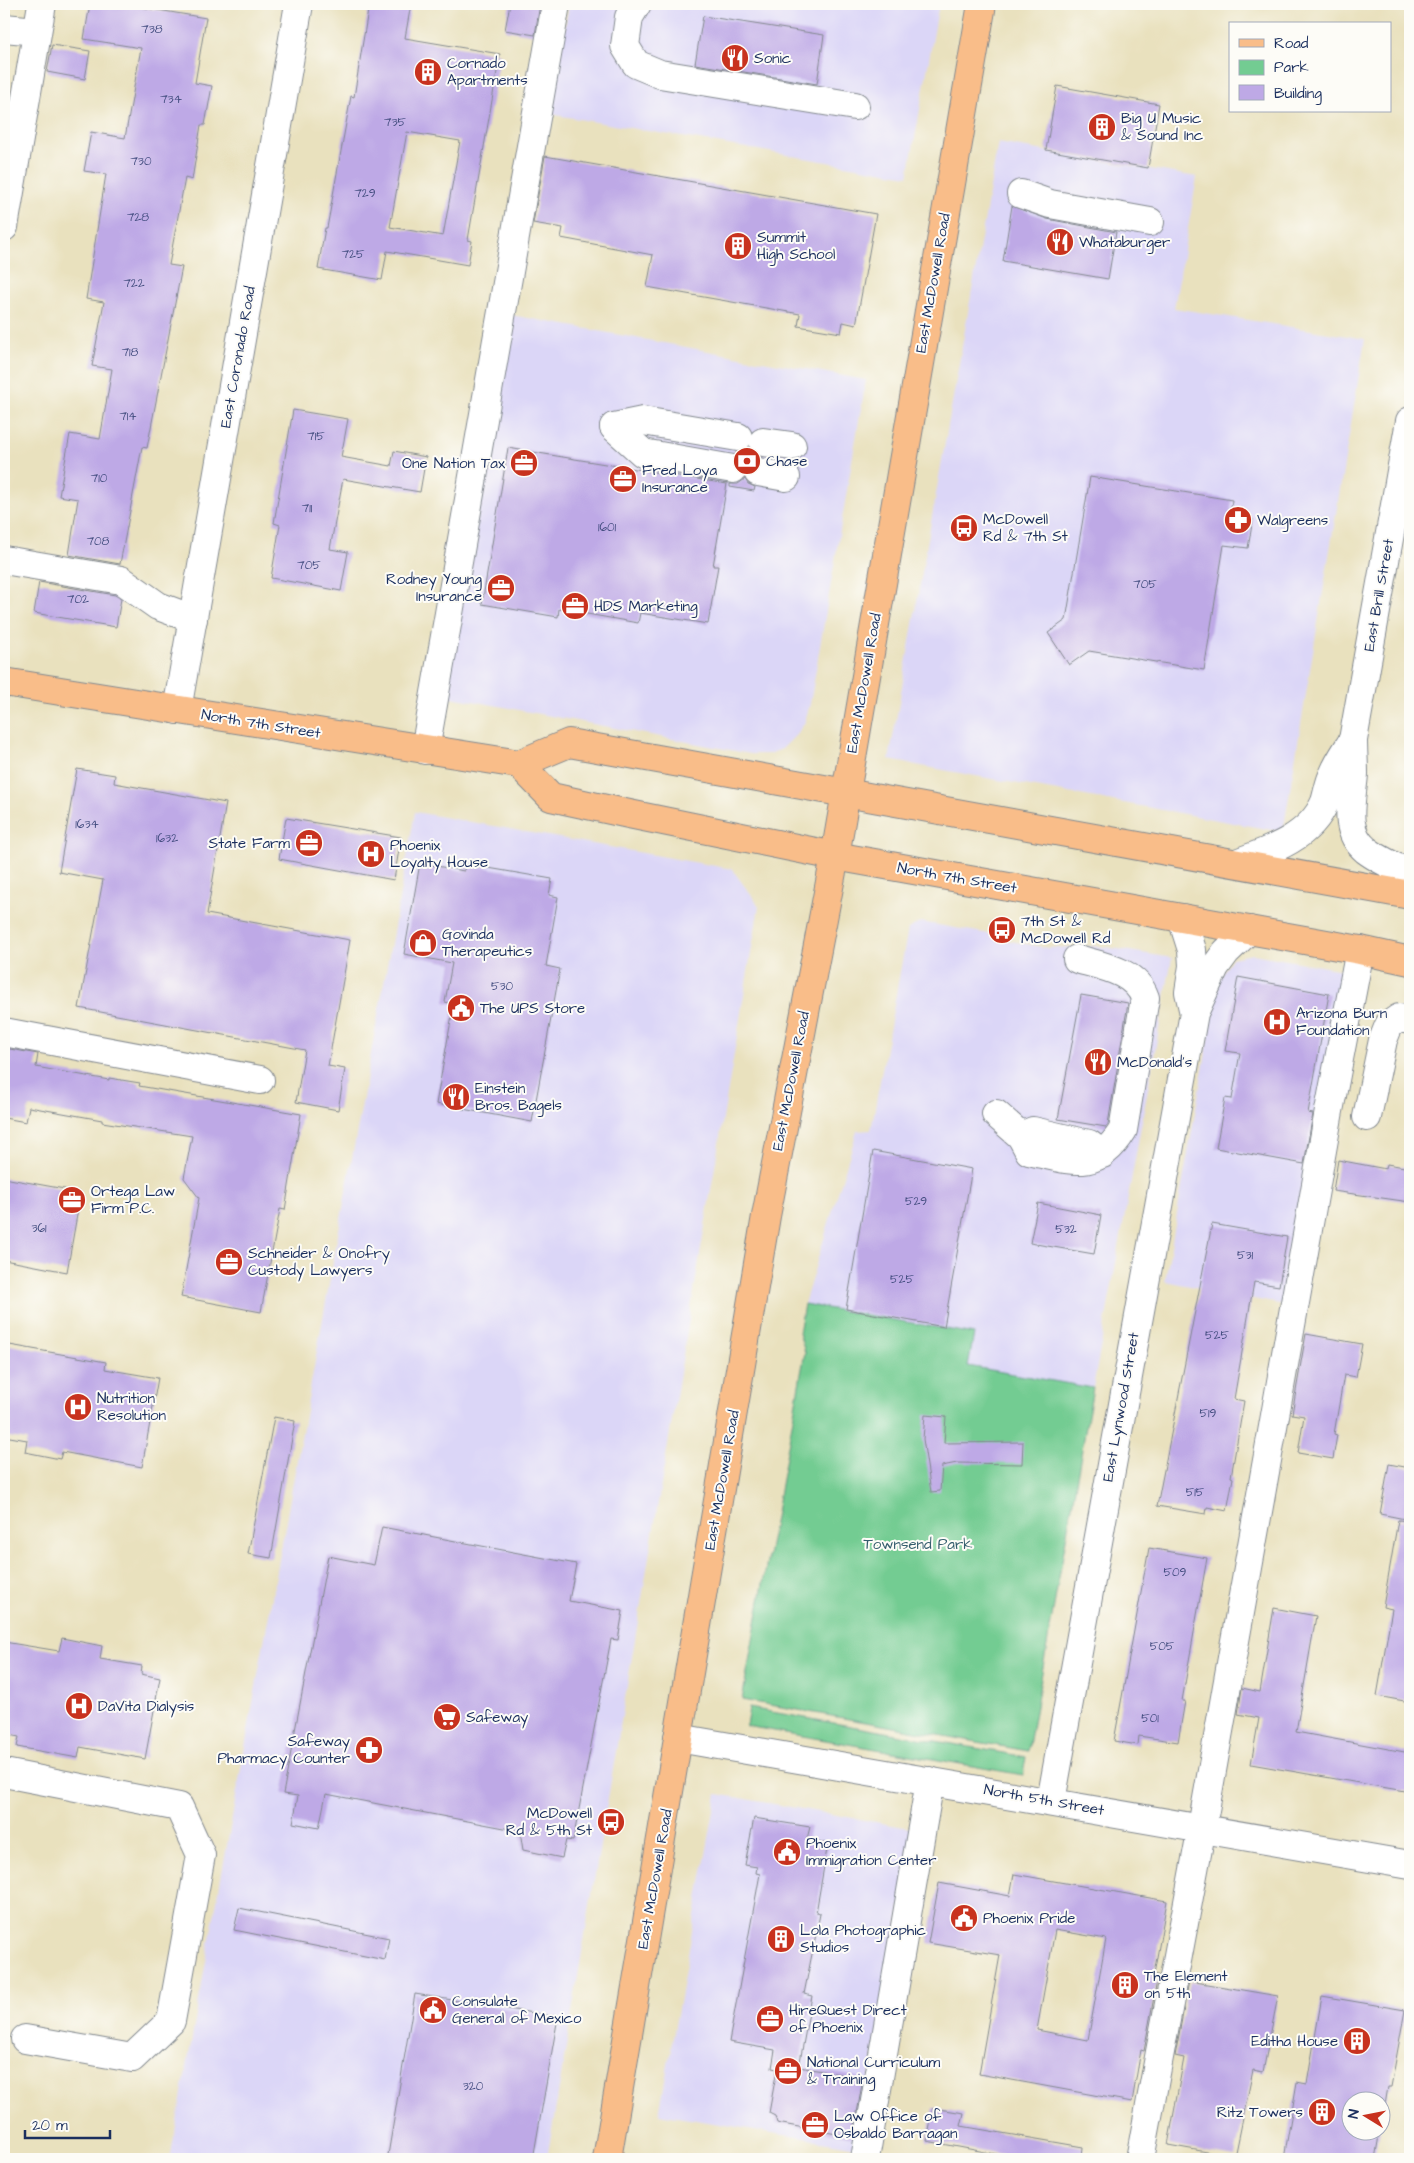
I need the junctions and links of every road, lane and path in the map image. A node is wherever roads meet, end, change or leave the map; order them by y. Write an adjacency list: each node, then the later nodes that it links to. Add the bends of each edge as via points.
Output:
1 (42, 4): 7 (street)
2 (299, 4): 16 (street, East Coronado Road)
3 (556, 4): 20 (street, via 518,275)
4 (637, 4): 8 (street, via 629,17 625,46 636,64 660,74)
5 (982, 4): 22 (main road, East McDowell Road)
6 (4, 28): 7 (street)
7 (37, 31): 11 (street)
8 (855, 106)
9 (1021, 194): 10 (street, via 1050,204)
10 (1150, 222)
11 (4, 227)
12 (1410, 421): 19 (street, East Brill Street)
13 (614, 427): 14 (street, via 643,453 748,454)
14 (789, 460)
15 (4, 560): 16 (street, via 121,580 158,606)
16 (193, 619): 18 (street, East Coronado Road)
17 (4, 682): 18 (main road, North 7th Street)
18 (177, 710): 20 (main road, North 7th Street)
19 (1353, 740): 24 (street, East Brill Street, via 1334,773 1318,815 1276,848); 25 (street, East Brill Street, via 1354,775 1349,813 1358,843)
20 (425, 750): 21 (main road, North 7th Street)
21 (519, 764): 22 (main road, via 569,743); 23 (main road, North 7th Street, via 551,797)
22 (845, 793): 23 (main road, East McDowell Road); 24 (main road)
23 (835, 856): 27 (main road, North 7th Street); 38 (main road, East McDowell Road, via 768,1208)
24 (1236, 863): 26 (main road)
25 (1410, 874)
26 (1410, 895)
27 (1182, 918): 28 (main road, North 7th Street); 32 (street, East Lynwood Street, via 1192,950 1189,992)
28 (1250, 930): 29 (main road, North 7th Street); 32 (street, East Lynwood Street, via 1215,967)
29 (1360, 950): 31 (main road, North 7th Street); 42 (street)
30 (1077, 959): 36 (street, via 1129,976 1142,988 1146,998 1123,1130 1102,1154 1089,1144 1033,1131 1021,1136)
31 (1410, 961)
32 (1194, 1013): 41 (street, East Lynwood Street)
33 (1410, 1020): 37 (street, via 1399,1018 1389,1025)
34 (4, 1032): 35 (street)
35 (260, 1080)
36 (996, 1114)
37 (1367, 1118)
38 (678, 1738): 40 (street, North 5th Street); 45 (main road, East McDowell Road)
39 (4, 1773): 44 (street, via 179,1807 201,1856 171,2021 132,2058)
40 (930, 1781): 41 (street, North 5th Street); 46 (street)
41 (1051, 1801): 42 (street, North 5th Street)
42 (1202, 1827): 43 (street, North 5th Street); 47 (street)
43 (1410, 1865)
44 (24, 2039)
45 (607, 2159)
46 (865, 2159)
47 (1140, 2159)

